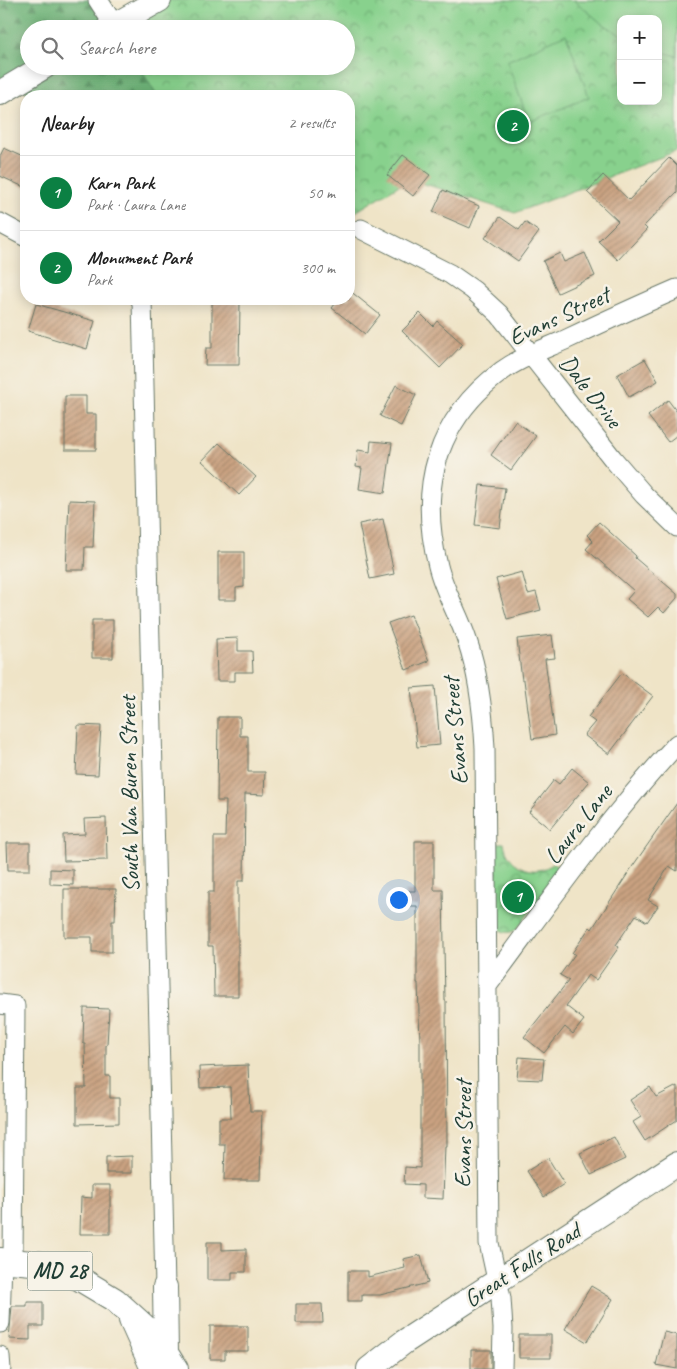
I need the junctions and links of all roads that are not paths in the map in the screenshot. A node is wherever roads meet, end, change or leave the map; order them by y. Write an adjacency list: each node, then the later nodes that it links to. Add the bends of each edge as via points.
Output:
1 (98, 0): 3 (street)
2 (159, 0): 4 (main road)
3 (108, 20)
4 (123, 20)
5 (30, 75): 6 (main road)
6 (0, 93)
7 (0, 223): 9 (street)
8 (361, 229): 12 (street, Dale Drive, via 450,274 473,290 499,314)
9 (20, 235)
10 (677, 288): 12 (street, Evans Street)
11 (141, 305): 21 (street, South Van Buren Street)
12 (531, 355): 13 (street, Dale Drive, via 613,459); 15 (street, Evans Street, via 491,380 457,416 439,451 430,498 432,539 438,568 467,640 483,711)
13 (677, 527)
14 (677, 744): 15 (street, Laura Lane, via 600,834)
15 (486, 986): 20 (street, Evans Street, via 489,1243)
16 (0, 1004): 17 (street, via 15,1006)
17 (7, 1093): 19 (street)
18 (677, 1164): 20 (main road, Great Falls Road)
19 (5, 1260): 22 (main road, MD 28, via 43,1264 80,1278); 23 (street)
20 (498, 1281): 27 (main road, Great Falls Road, via 404,1342); 28 (street, Evans Street, via 503,1328)
21 (166, 1287): 22 (main road, via 147,1304); 25 (main road)
22 (121, 1306): 25 (main road)
23 (0, 1323)
24 (0, 1356): 26 (street)
25 (165, 1364)
26 (1, 1369)
27 (369, 1369)
28 (502, 1369)

